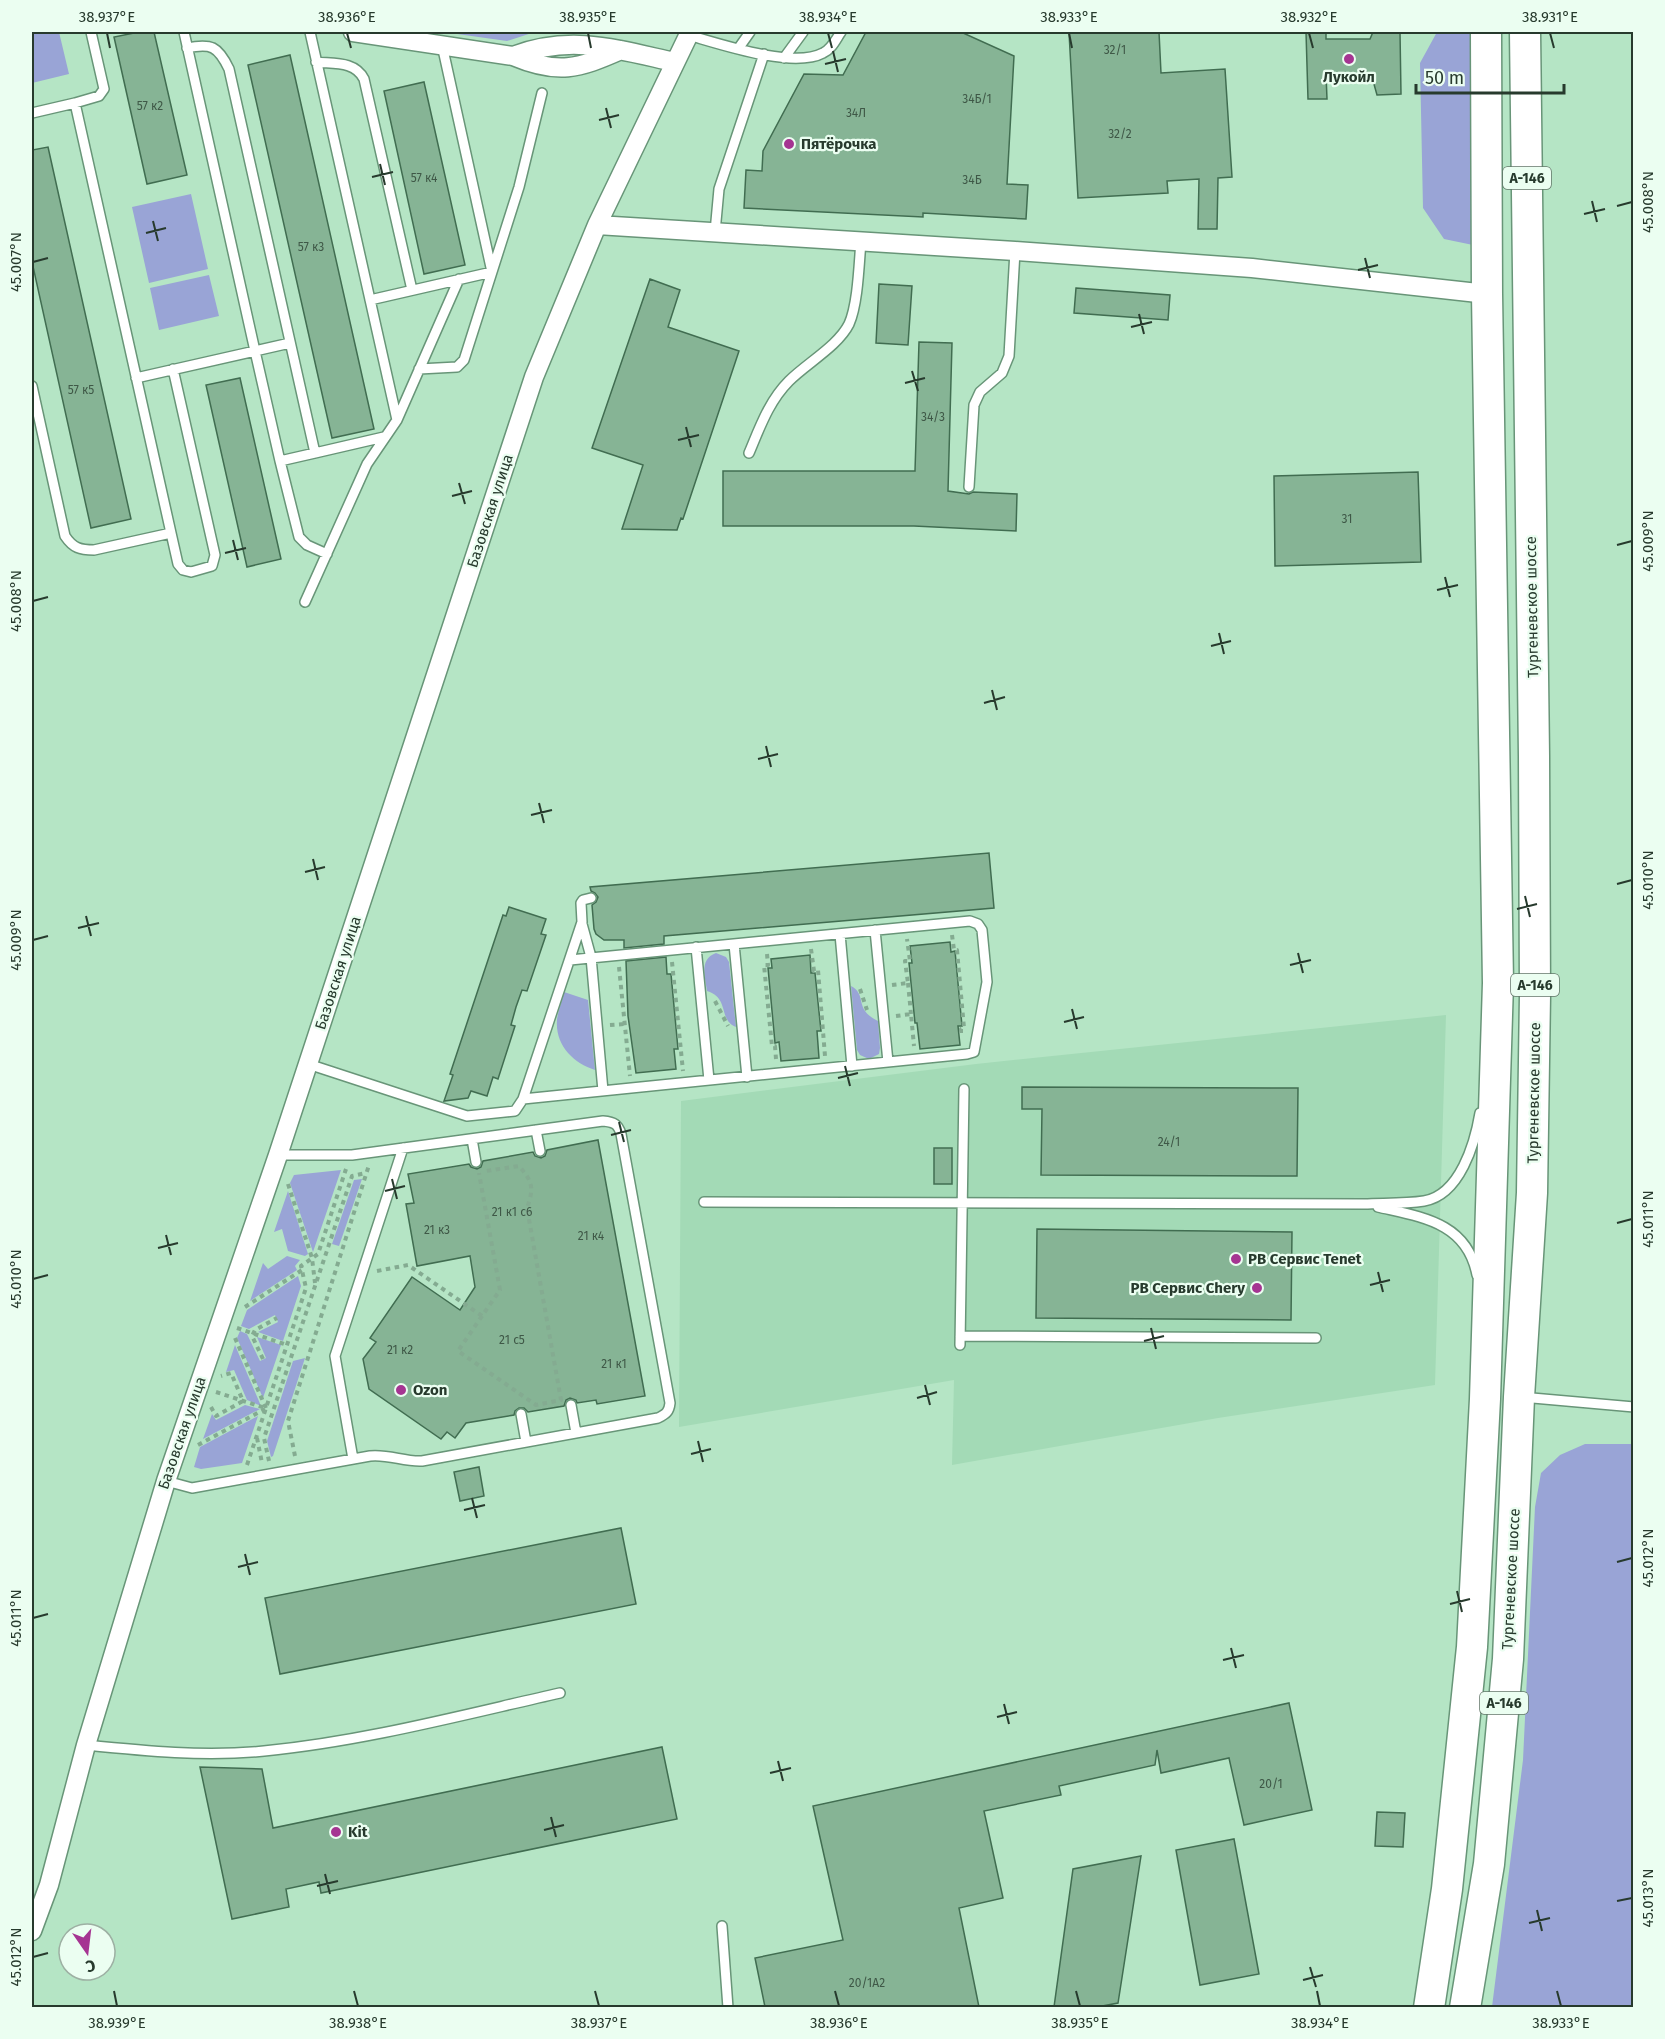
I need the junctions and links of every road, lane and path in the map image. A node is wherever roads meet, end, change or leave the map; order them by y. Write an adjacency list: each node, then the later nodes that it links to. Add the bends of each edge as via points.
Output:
1 (92, 32): 19 (lane, via 104,88 99,96)
2 (184, 32): 12 (lane)
3 (310, 32): 16 (lane)
4 (353, 32): 11 (street)
5 (750, 32): 13 (lane)
6 (803, 32): 15 (lane)
7 (841, 32): 15 (lane, via 822,54)
8 (1486, 32): 28 (highway, А-146)
9 (1525, 32): 122 (highway, Тургеневское шоссе / А-146, via 1535,995 1532,1193)
10 (689, 33): 13 (lane); 17 (street, Базовская улица)
11 (442, 45): 17 (street, via 513,56 555,68 573,68 621,50); 25 (lane)
12 (187, 48): 30 (lane, via 212,47 229,69); 31 (lane)
13 (738, 49): 14 (lane)
14 (764, 54): 15 (lane); 22 (lane, via 719,189)
15 (784, 58)
16 (316, 62): 27 (lane, via 351,65 364,79); 29 (lane)
17 (674, 62): 21 (street, Базовская улица)
18 (542, 93): 25 (lane, via 519,187)
19 (75, 103): 20 (lane); 34 (lane)
20 (32, 113)
21 (597, 225): 22 (street); 81 (street, Базовская улица, via 534,377)
22 (715, 232): 23 (street)
23 (861, 242): 24 (street); 39 (lane, via 849,324 777,394)
24 (1015, 251): 28 (street, via 1252,268); 41 (lane, via 1009,356 1002,373 980,392 974,405)
25 (492, 272): 26 (lane); 33 (lane, via 462,364 454,368)
26 (459, 279): 27 (lane); 33 (lane)
27 (412, 290): 29 (lane)
28 (1487, 294): 68 (highway, А-146)
29 (370, 300): 36 (lane)
30 (290, 343): 31 (lane); 38 (lane)
31 (255, 351): 32 (lane); 40 (lane)
32 (174, 369): 34 (lane); 42 (lane, via 215,555 212,566 191,573 183,570)
33 (419, 369): 36 (lane)
34 (136, 378): 42 (lane)
35 (32, 386): 42 (lane, via 65,536 71,544 94,550)
36 (397, 420): 37 (lane)
37 (384, 437): 38 (lane); 43 (lane, via 367,464)
38 (315, 453): 40 (lane)
39 (749, 453)
40 (280, 461): 43 (lane, via 299,537)
41 (969, 487)
42 (171, 533)
43 (327, 554): 44 (lane)
44 (305, 602)
45 (591, 898): 46 (lane, via 581,903)
46 (582, 922): 61 (lane); 62 (lane)
47 (875, 930): 49 (lane); 74 (lane); 80 (lane, via 970,921 982,930 987,982 974,1052)
48 (962, 933): 50 (path)
49 (840, 934): 53 (lane); 69 (lane)
50 (952, 934): 51 (path); 77 (path, via 957,950)
51 (941, 935)
52 (901, 939): 70 (path, via 907,938)
53 (734, 944): 54 (lane); 76 (lane)
54 (696, 947): 61 (lane); 71 (lane)
55 (821, 947): 56 (path)
56 (811, 948): 57 (path); 72 (path, via 814,971 818,970)
57 (800, 949)
58 (778, 951): 59 (path)
59 (766, 952): 60 (path); 82 (path, via 768,965 764,965)
60 (757, 953)
61 (591, 957): 62 (lane); 90 (lane)
62 (570, 960): 91 (lane)
63 (662, 962): 85 (path, via 675,961 683,1075)
64 (630, 965): 66 (path)
65 (610, 966): 66 (path)
66 (619, 966): 88 (path, via 630,1080)
67 (889, 975): 70 (path, via 890,986)
68 (1498, 983): 84 (lane); 118 (highway, А-146)
69 (845, 984): 72 (path, via 836,985 837,1000); 74 (path, via 856,986 862,993 870,1014); 83 (lane)
70 (908, 984): 73 (path)
71 (701, 997): 76 (path, via 712,998 727,1025); 87 (lane)
72 (820, 1002): 79 (path)
73 (911, 1014): 75 (path, via 892,1016); 78 (path)
74 (883, 1017): 80 (lane)
75 (894, 1026)
76 (742, 1031): 86 (lane)
77 (962, 1038)
78 (915, 1053)
79 (825, 1061)
80 (888, 1062): 83 (lane)
81 (308, 1064): 91 (lane, via 467,1116 515,1111); 98 (street, Базовская улица)
82 (777, 1066)
83 (852, 1066): 86 (lane)
84 (1485, 1070)
85 (687, 1074)
86 (747, 1077): 87 (lane)
87 (709, 1080): 90 (lane)
88 (625, 1081)
89 (964, 1089): 104 (lane)
90 (603, 1091): 91 (lane)
91 (523, 1099)
92 (1482, 1105): 105 (lane, via 1468,1160 1441,1194 1426,1201)
93 (536, 1130): 94 (lane); 96 (lane); 129 (lane, via 603,1121 619,1126 670,1402 670,1409 658,1418)
94 (471, 1139): 95 (lane); 99 (lane)
95 (403, 1148): 97 (lane); 108 (lane)
96 (540, 1151)
97 (373, 1152): 98 (lane); 101 (path)
98 (278, 1155): 138 (street, Базовская улица)
99 (476, 1162)
100 (346, 1169): 106 (path, via 318,1254)
101 (366, 1173): 109 (path, via 352,1176); 133 (path, via 288,1421)
102 (286, 1180): 106 (path)
103 (704, 1202): 104 (lane)
104 (962, 1203): 105 (lane); 116 (lane, via 960,1340)
105 (1364, 1203): 118 (lane, via 1431,1219 1465,1245 1476,1265)
106 (312, 1258): 107 (path, via 301,1266); 109 (path)
107 (302, 1270): 110 (path); 117 (path, via 306,1288)
108 (361, 1274): 111 (path, via 408,1265); 134 (lane, via 335,1356)
109 (315, 1284): 136 (path, via 264,1438)
110 (243, 1309)
111 (482, 1316): 111 (path, via 500,1290 479,1173 519,1166 529,1178 532,1193 526,1208 561,1400 536,1405 458,1351)
112 (277, 1318): 114 (path)
113 (237, 1328): 114 (path)
114 (253, 1334): 117 (path); 119 (path)
115 (234, 1336): 127 (path)
116 (1316, 1338)
117 (287, 1345): 127 (path)
118 (1487, 1345): 144 (highway, А-146, via 1472,1647 1447,1889)
119 (263, 1359)
120 (220, 1376): 123 (path, via 231,1372)
121 (215, 1392): 123 (path)
122 (1520, 1397): 126 (lane); 145 (highway, Тургеневское шоссе / А-146, via 1508,1659 1489,1864)
123 (243, 1401): 125 (path, via 216,1416); 127 (path)
124 (571, 1404): 129 (lane)
125 (210, 1406)
126 (1634, 1407)
127 (266, 1409): 130 (path); 132 (path)
128 (521, 1413): 131 (lane)
129 (576, 1433): 131 (lane)
130 (257, 1435): 135 (path); 137 (path)
131 (526, 1442): 134 (lane, via 422,1461 383,1455)
132 (197, 1445)
133 (295, 1457)
134 (353, 1459): 138 (lane, via 192,1488)
135 (261, 1461)
136 (269, 1462)
137 (247, 1465)
138 (166, 1481): 140 (street, Базовская улица)
139 (561, 1693): 140 (lane, via 347,1741 262,1751 169,1753)
140 (86, 1746): 142 (street, Базовская улица, via 49,1885)
141 (722, 1926): 143 (lane)
142 (32, 1931)
143 (728, 2007)
144 (1429, 2007)
145 (1465, 2007)

